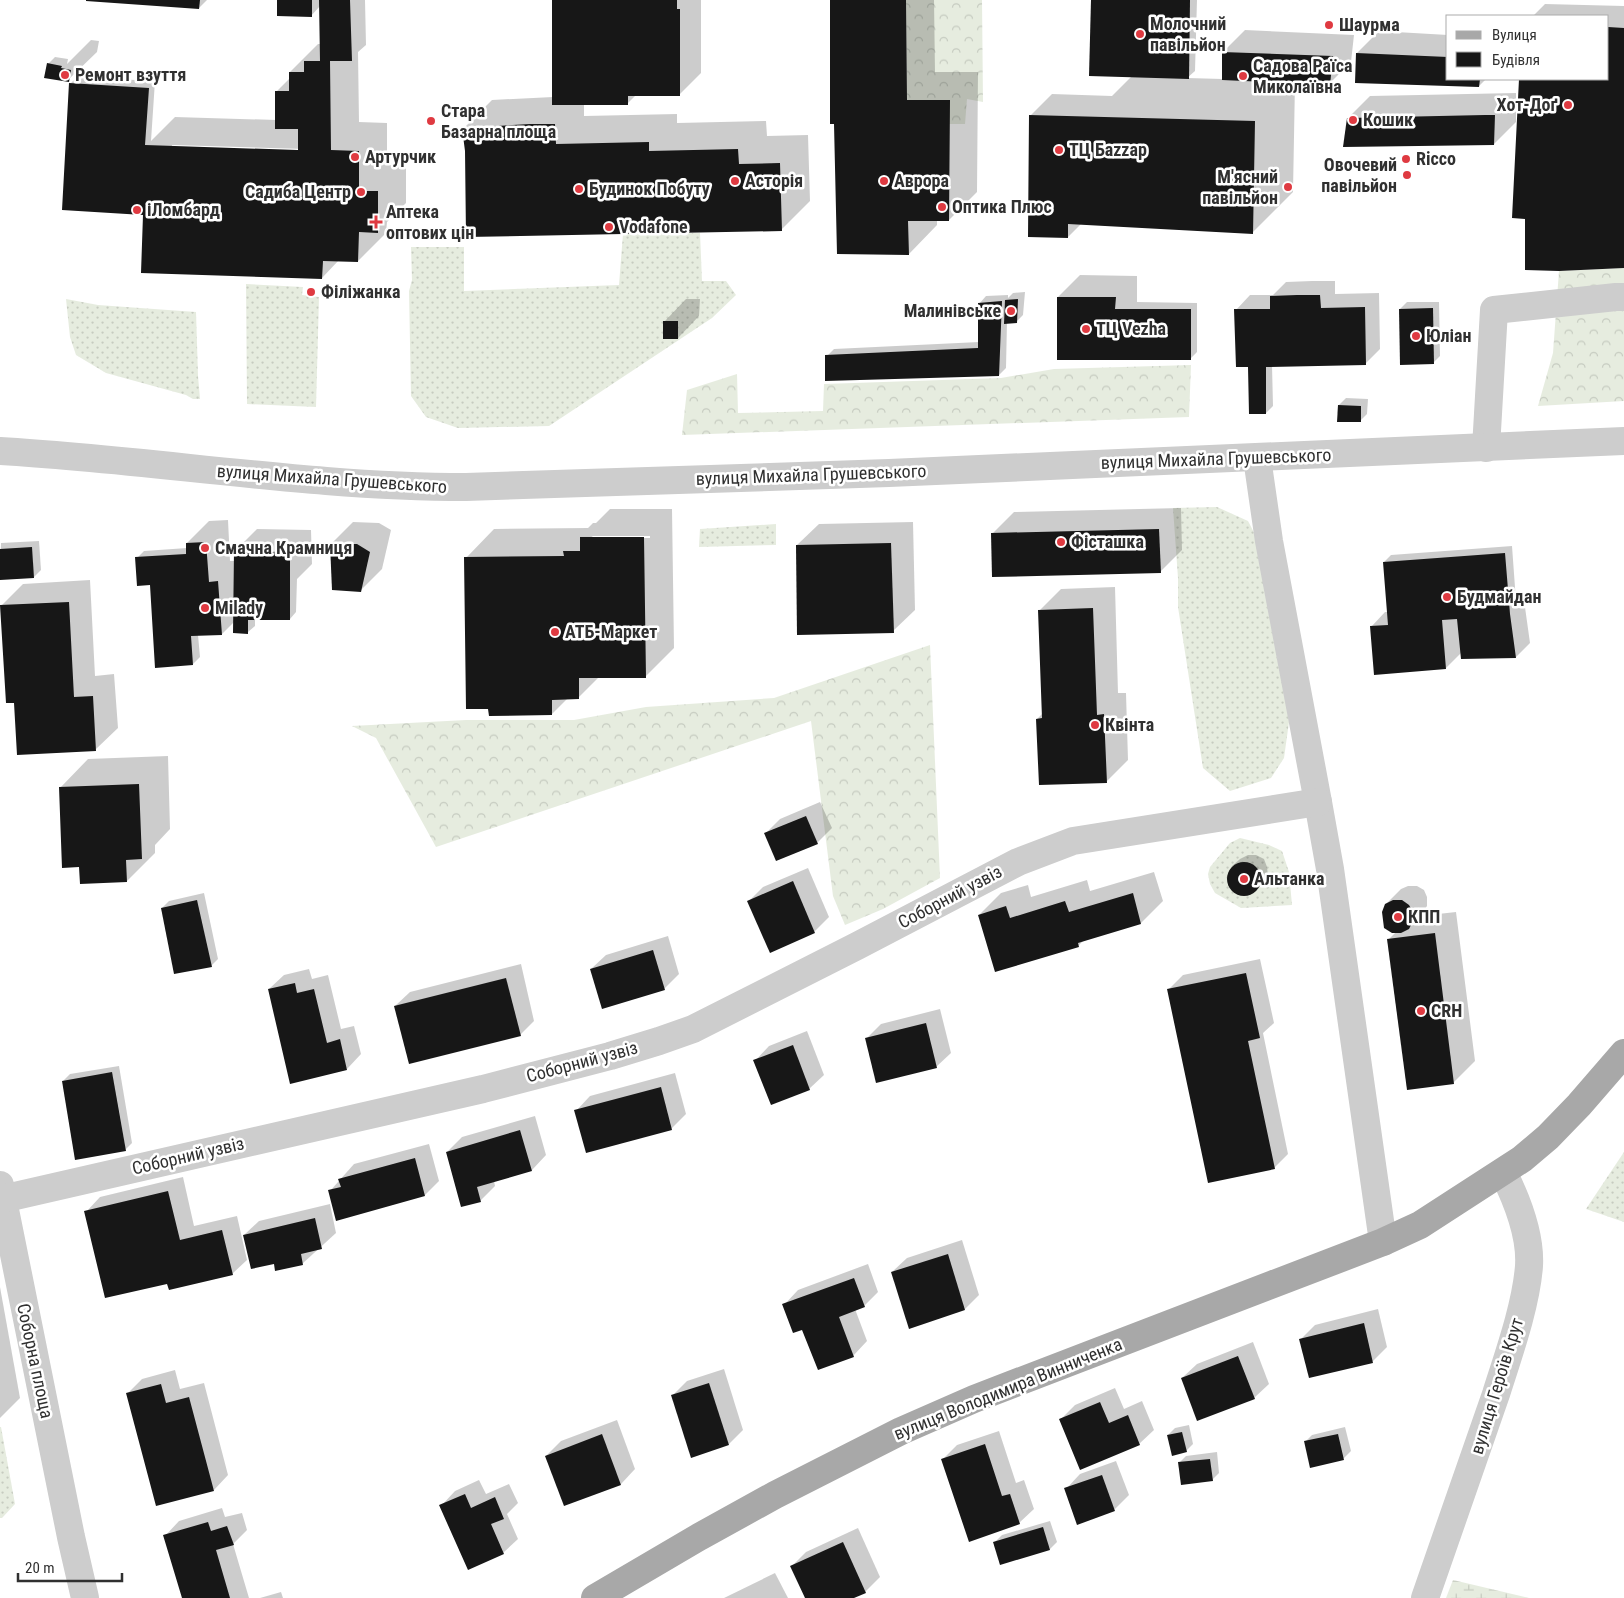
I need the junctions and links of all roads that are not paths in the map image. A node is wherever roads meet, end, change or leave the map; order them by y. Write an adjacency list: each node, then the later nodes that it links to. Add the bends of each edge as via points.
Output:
1 (1624, 298): 3 (street, via 1494,310)
2 (1624, 441): 3 (street, вулиця Михайла Грушевського)
3 (1486, 448): 5 (street, вулиця Михайла Грушевського)
4 (0, 451): 5 (street, вулиця Михайла Грушевського, via 317,481 433,487)
5 (1257, 458): 6 (street, via 1269,541)
6 (1318, 802): 9 (street, Соборний узвіз, via 1073,840 1018,862 693,1028 610,1056 483,1089); 10 (street)
7 (1624, 1053): 8 (main road, вулиця Володимира Винниченка, via 1548,1137)
8 (1503, 1172): 10 (main road, вулиця Володимира Винниченка, via 1420,1225); 13 (street, вулиця Героїв Крут, via 1514,1195 1527,1242 1529,1265 1523,1301 1487,1420)
9 (1, 1192): 11 (street, Соборна площа)
10 (1383, 1242): 12 (main road, вулиця Володимира Винниченка, via 974,1399 901,1431 767,1499)
11 (85, 1598)
12 (595, 1598)
13 (1425, 1598)

